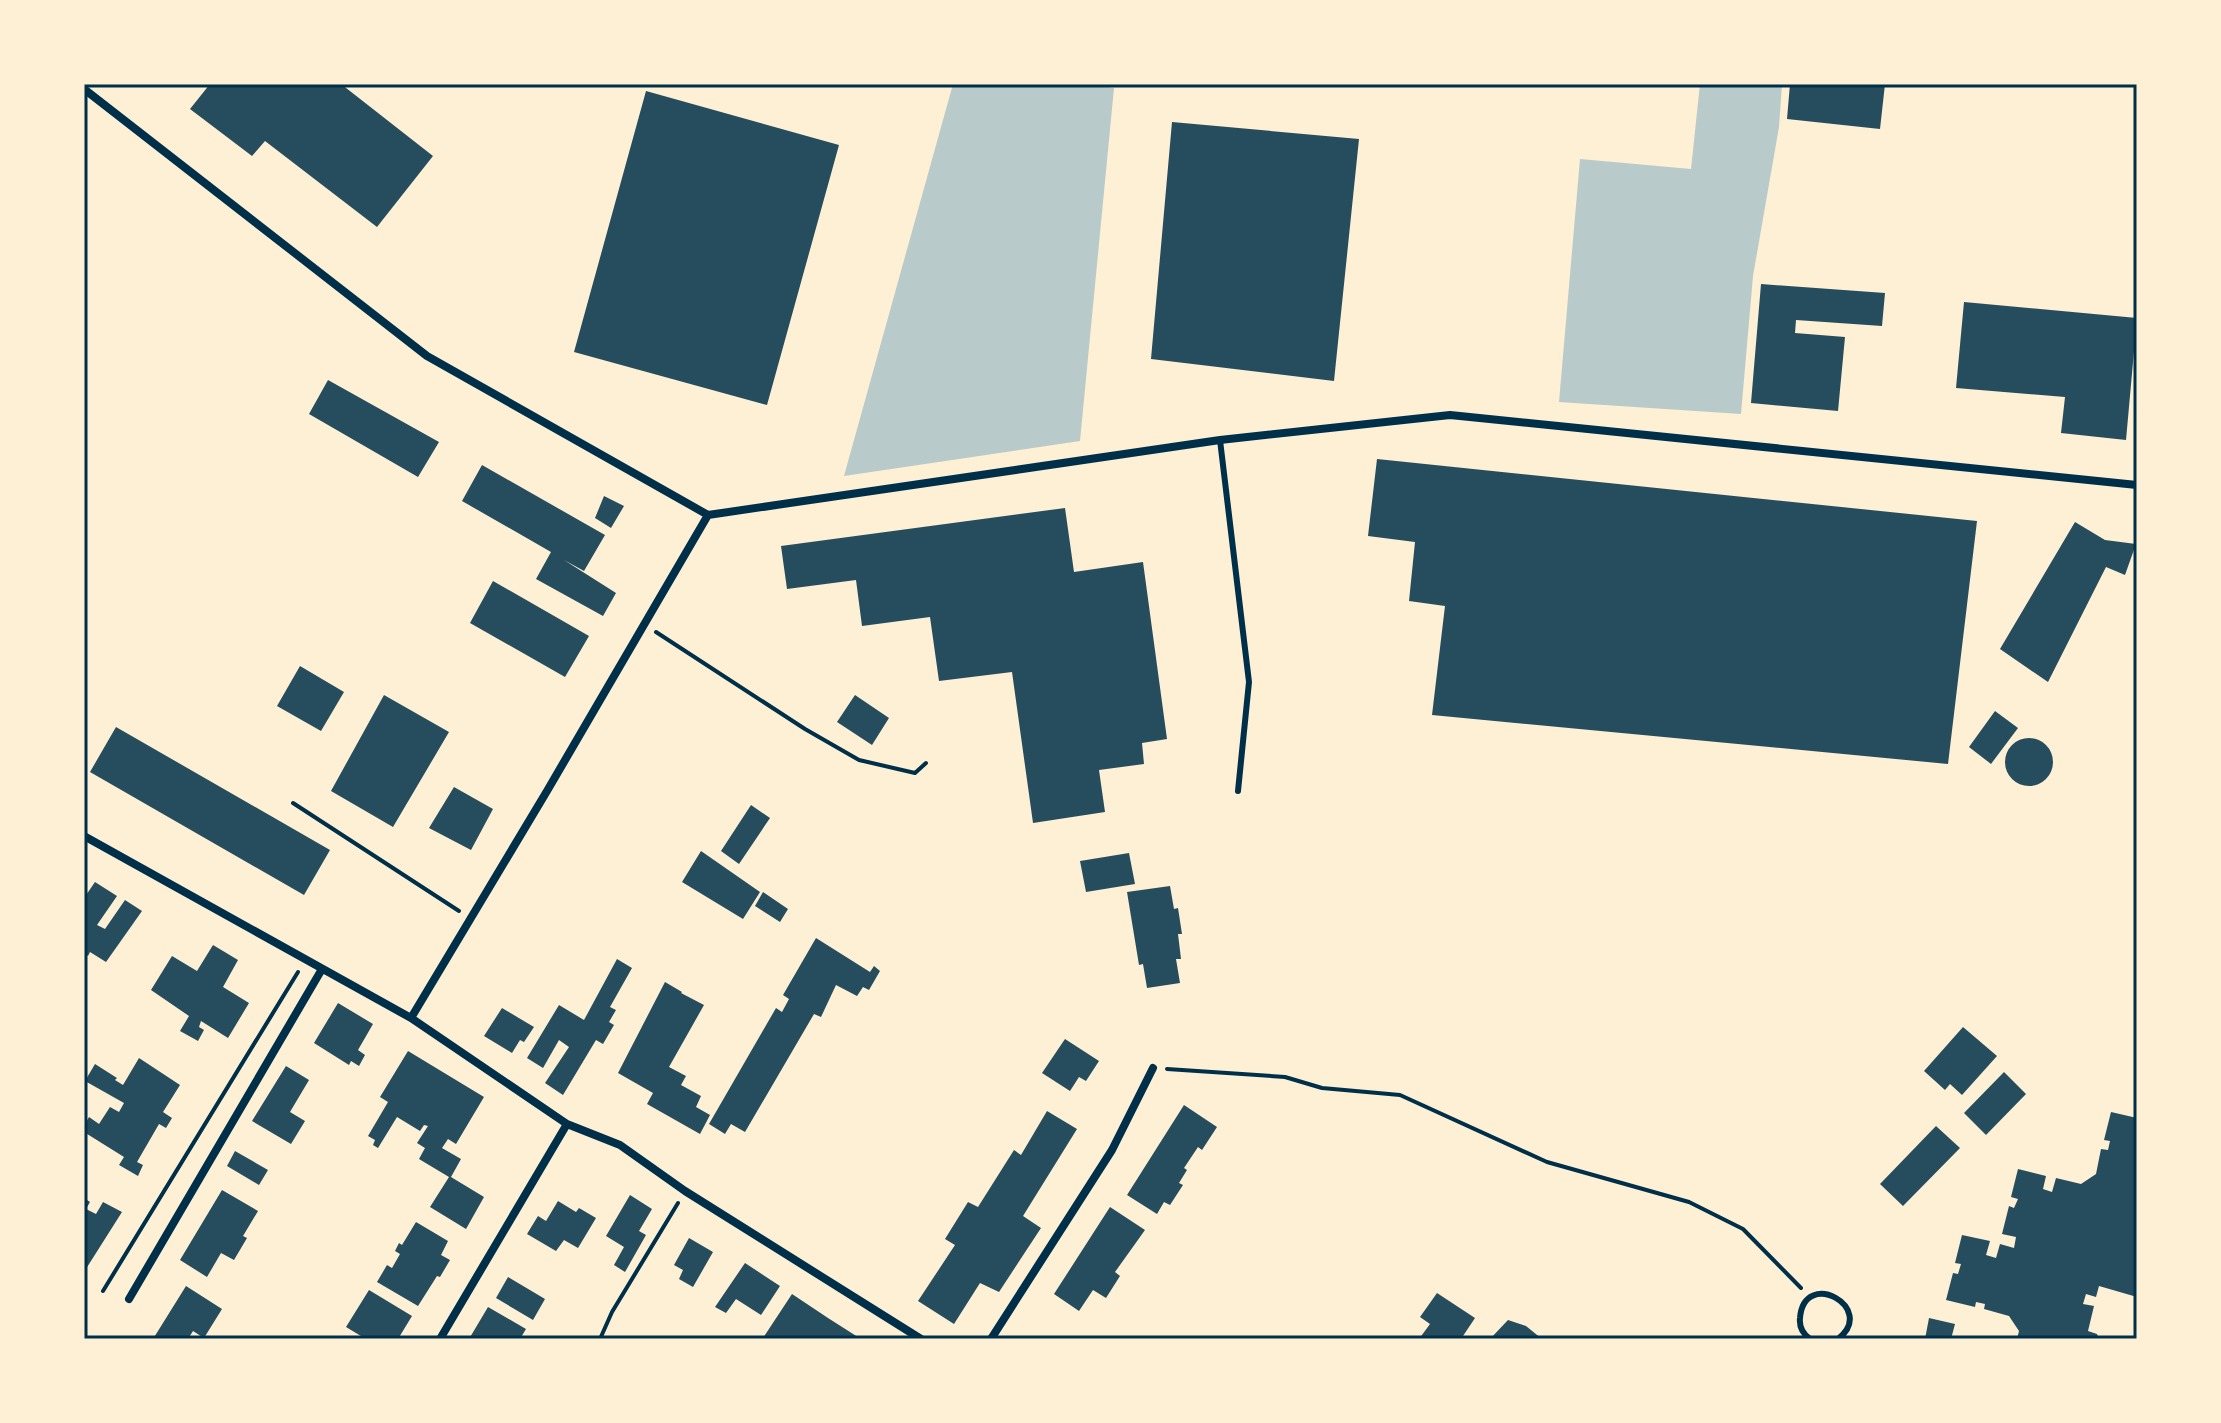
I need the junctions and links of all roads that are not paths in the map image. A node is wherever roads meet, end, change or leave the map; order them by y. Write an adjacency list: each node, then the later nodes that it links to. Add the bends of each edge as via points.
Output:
1 (84, 89): 4 (street, via 427,356)
2 (1220, 440): 3 (street, via 1450,415); 4 (street); 5 (lane, via 1249,682)
3 (2137, 485)
4 (708, 515): 8 (street)
5 (1238, 791)
6 (84, 836): 7 (street)
7 (322, 969): 8 (street); 11 (street)
8 (411, 1018): 10 (street)
9 (1153, 1068): 15 (street, via 1112,1150)
10 (567, 1124): 13 (street); 14 (street, via 620,1145)
11 (129, 1299)
12 (1845, 1334): 16 (lane, via 1845,1305 1822,1293 1801,1308 1799,1323); 17 (lane); 18 (lane)
13 (440, 1339)
14 (921, 1339)
15 (991, 1339)
16 (1810, 1339)
17 (1838, 1339)
18 (1852, 1339)

